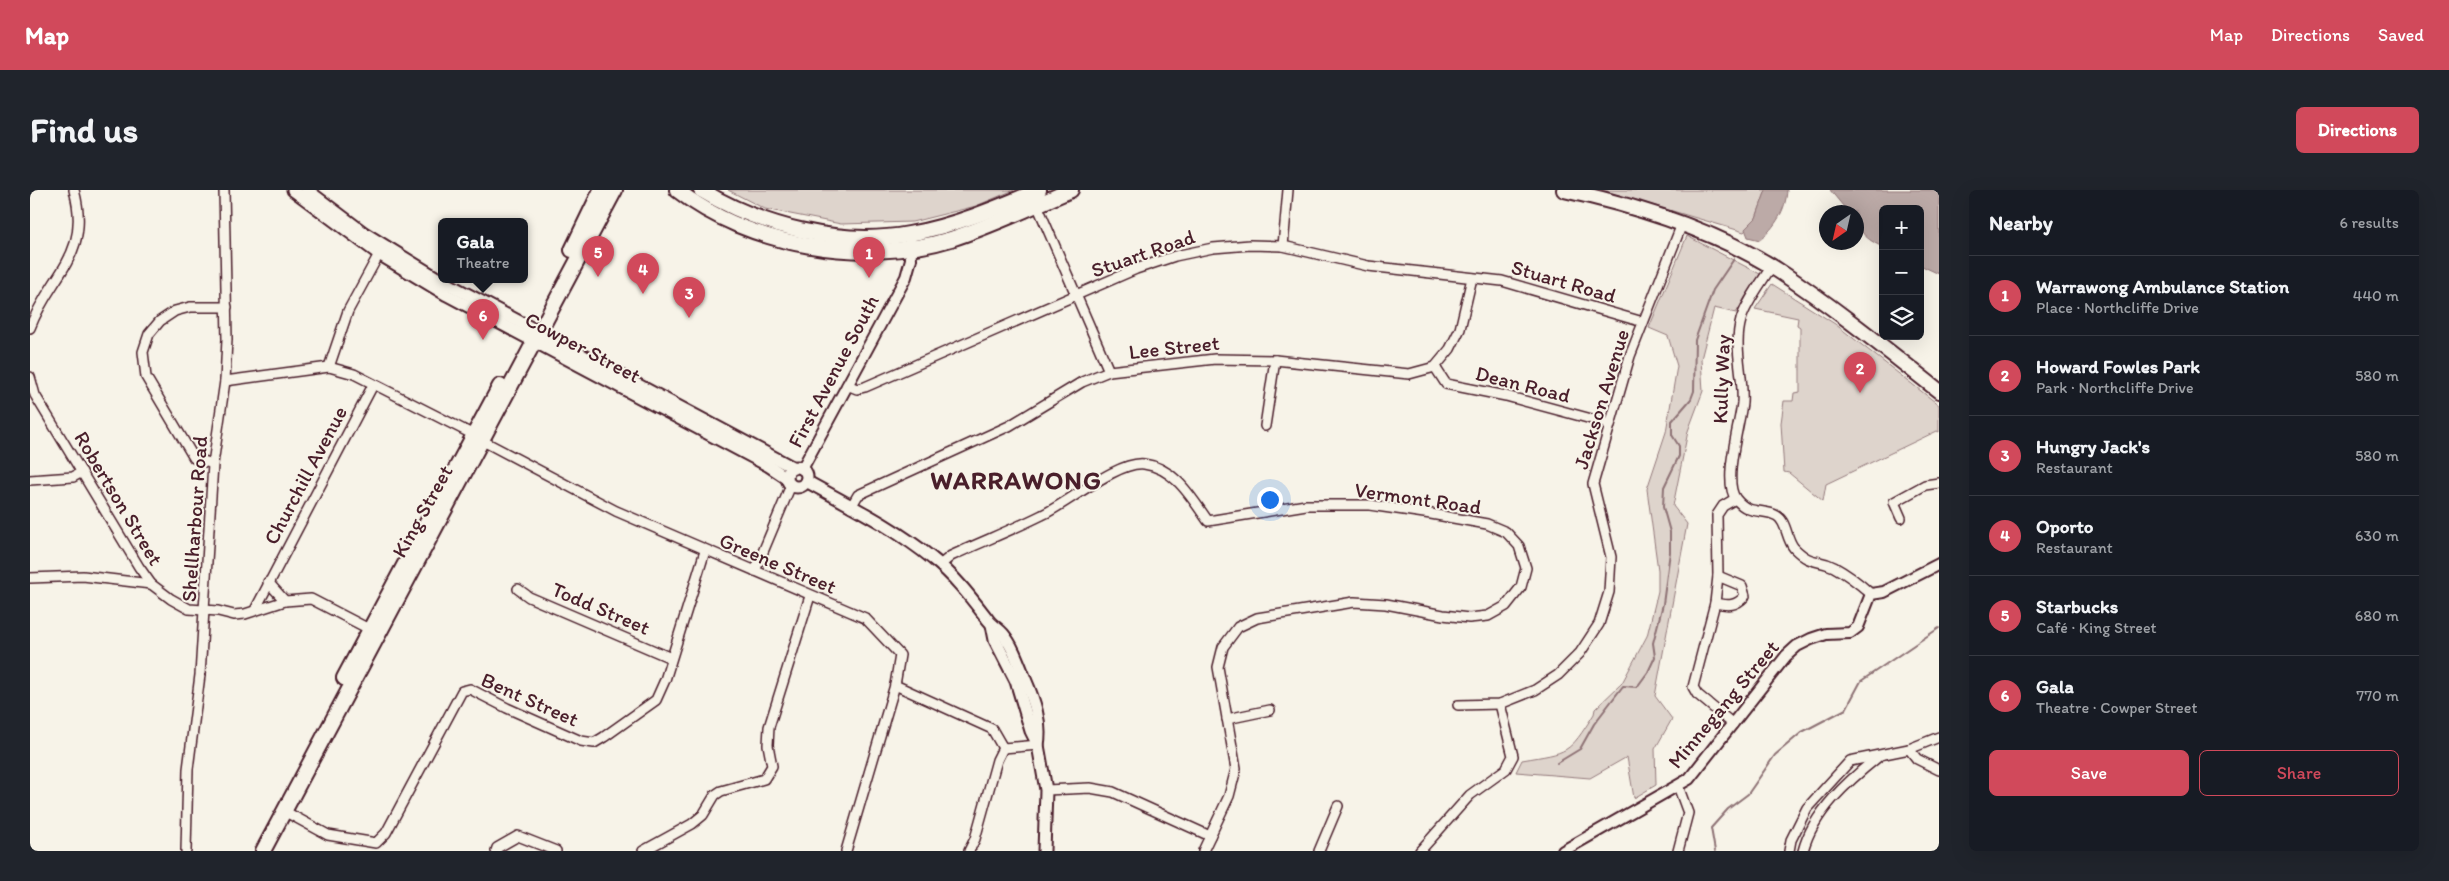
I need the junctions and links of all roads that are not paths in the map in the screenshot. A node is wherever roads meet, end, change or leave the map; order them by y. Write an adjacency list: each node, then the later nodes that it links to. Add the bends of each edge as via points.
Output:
1 (74, 190): 24 (street, via 78,236 65,269 38,308)
2 (224, 190): 22 (street, Shellharbour Road)
3 (293, 190): 16 (main road, Cowper Street)
4 (307, 190): 18 (main road, Cowper Street, via 393,252)
5 (601, 190): 25 (main road, King Street)
6 (616, 190): 25 (main road, King Street)
7 (677, 190): 14 (main road, via 721,218 762,234 819,247 858,250)
8 (701, 190): 14 (main road, via 763,220 816,232)
9 (1071, 190): 12 (main road)
10 (1288, 190): 15 (street)
11 (1564, 190): 13 (main road)
12 (1036, 196): 14 (main road); 21 (street)
13 (1682, 224): 17 (main road); 23 (street, Jackson Avenue)
14 (910, 241): 33 (street, First Avenue South, via 911,259 906,277)
15 (1283, 246): 19 (street, Stuart Road, via 1368,266); 21 (street, Stuart Road, via 1213,248 1175,256)
16 (379, 254): 25 (main road, Cowper Street); 27 (street, via 348,311)
17 (1771, 267): 34 (main road, via 1810,292); 45 (street, Kully Way, via 1741,318 1742,402 1731,461)
18 (438, 278)
19 (1472, 278): 23 (street, Stuart Road, via 1502,281); 28 (street, via 1460,330 1450,350)
20 (446, 283): 25 (main road, Cowper Street)
21 (1077, 295): 29 (street); 33 (street, Stuart Road, via 865,387 857,389)
22 (227, 307): 31 (street, Shellharbour Road); 38 (street, via 190,307 175,311 160,321 150,334 143,352 146,377 194,458)
23 (1643, 322): 35 (street, Jackson Avenue)
24 (30, 328)
25 (532, 336): 37 (main road, King Street); 39 (main road, Cowper Street); 43 (main road, Cowper Street, via 769,466)
26 (1276, 360): 28 (street, Lee Street, via 1409,374); 29 (street, Lee Street, via 1215,359); 36 (street)
27 (329, 367): 31 (street); 32 (street, Greene Street, via 354,374)
28 (1435, 367): 35 (street, Dean Road, via 1446,384 1506,396)
29 (1109, 371): 46 (street, Lee Street, via 1082,382 1009,426 858,495)
30 (30, 377): 40 (street, Robertson Street, via 35,395)
31 (225, 381): 38 (street, Shellharbour Road)
32 (373, 385): 37 (street, Greene Street); 54 (street, Churchill Avenue)
33 (847, 385): 39 (street, First Avenue South)
34 (1939, 391)
35 (1610, 424): 71 (street, Jackson Avenue, via 1593,484 1611,557 1610,592 1599,624 1580,652 1558,675 1535,690)
36 (1265, 426)
37 (478, 438): 48 (street, Greene Street, via 616,511); 63 (main road, King Street); 65 (main road, King Street, via 461,458)
38 (213, 464): 61 (street, Shellharbour Road)
39 (798, 468): 42 (main road, via 807,476); 43 (main road, via 788,473)
40 (82, 472): 41 (street, via 73,477); 55 (street, Robertson Street)
41 (30, 480)
42 (806, 481): 43 (main road, via 798,486); 46 (main road)
43 (789, 482): 51 (street)
44 (1939, 483): 47 (street, via 1925,485 1894,502)
45 (1735, 499): 52 (street, via 1723,506 1717,515); 57 (street, via 1747,509 1776,515 1783,522 1792,546 1811,562 1835,567)
46 (851, 506): 50 (main road, via 890,528)
47 (1902, 518)
48 (705, 551): 51 (street, Greene Street); 67 (street, Bent Street)
49 (1939, 564): 57 (street, via 1884,592)
50 (940, 565): 64 (main road); 74 (street, Vermont Road, via 950,556 1044,515 1117,470 1143,464 1158,468 1177,480 1208,521 1306,505 1370,505 1487,524 1506,532 1519,546 1526,568 1521,587 1506,606 1488,616 1469,618 1354,602 1257,618 1238,627 1223,647 1218,667)
51 (755, 571): 58 (street, Greene Street)
52 (1718, 576): 60 (street); 60 (street, via 1742,586 1745,596 1738,604)
53 (30, 578): 55 (street, via 83,576)
54 (268, 582): 59 (street); 62 (street, Churchill Avenue)
55 (151, 584): 61 (street, Robertson Street, via 189,609)
56 (518, 589): 67 (street, Todd Street)
57 (1871, 594): 75 (street, Minnegang Street, via 1858,627 1850,633 1826,634 1797,646)
58 (810, 596): 69 (street, Greene Street, via 865,618 900,655); 92 (street, via 769,727 772,766 764,779 721,791 692,824)
59 (285, 601): 62 (street, Robertson Street); 65 (street, Robertson Street, via 311,600)
60 (1716, 603): 75 (street, via 1693,687)
61 (204, 610): 62 (street, Robertson Street, via 234,616); 87 (street, Shellharbour Road, via 200,675 188,769)
62 (255, 610)
63 (387, 616): 65 (street); 85 (main road, King Street)
64 (992, 625): 66 (main road); 68 (main road, via 1003,634)
65 (369, 629): 88 (main road, King Street)
66 (1003, 655): 68 (main road); 70 (main road)
67 (671, 658): 85 (street, Bent Street, via 656,700 594,743 573,737 470,689 462,692 386,833 376,843 328,835)
68 (1020, 667): 70 (main road, via 1019,676 1024,689); 77 (main road, via 1041,729)
69 (895, 685): 78 (street, via 992,728); 93 (street)
70 (1021, 695): 77 (main road)
71 (1500, 704): 72 (street, Jackson Avenue); 98 (street, via 1513,756 1506,769 1470,795)
72 (1458, 705)
73 (1270, 710): 74 (street)
74 (1228, 719): 86 (street, Vermont Road, via 1236,770 1229,796)
75 (1733, 724): 82 (street, Minnegang Street, via 1689,779)
76 (1939, 737): 79 (street)
77 (1038, 745): 78 (street); 83 (main road)
78 (1003, 748): 94 (street, via 996,760 975,840)
79 (1909, 749): 80 (street); 81 (street, via 1918,759)
80 (1880, 756): 101 (street, via 1850,761 1826,786 1807,808); 102 (street, via 1835,797 1815,822)
81 (1939, 770)
82 (1678, 786): 99 (street, Minnegang Street); 100 (street, via 1688,813)
83 (1046, 790): 86 (street, via 1090,788 1113,792); 95 (main road)
84 (1338, 806): 97 (street)
85 (284, 811): 89 (main road, King Street)
86 (1210, 836): 96 (street, Vermont Road)
87 (186, 851)
88 (254, 851)
89 (263, 851)
90 (496, 851): 91 (street, via 518,836)
91 (556, 851)
92 (642, 851)
93 (846, 851)
94 (969, 851)
95 (1044, 851)
96 (1203, 851)
97 (1318, 851)
98 (1420, 851)
99 (1562, 851)
100 (1678, 851)
101 (1789, 851)
102 (1803, 851)

